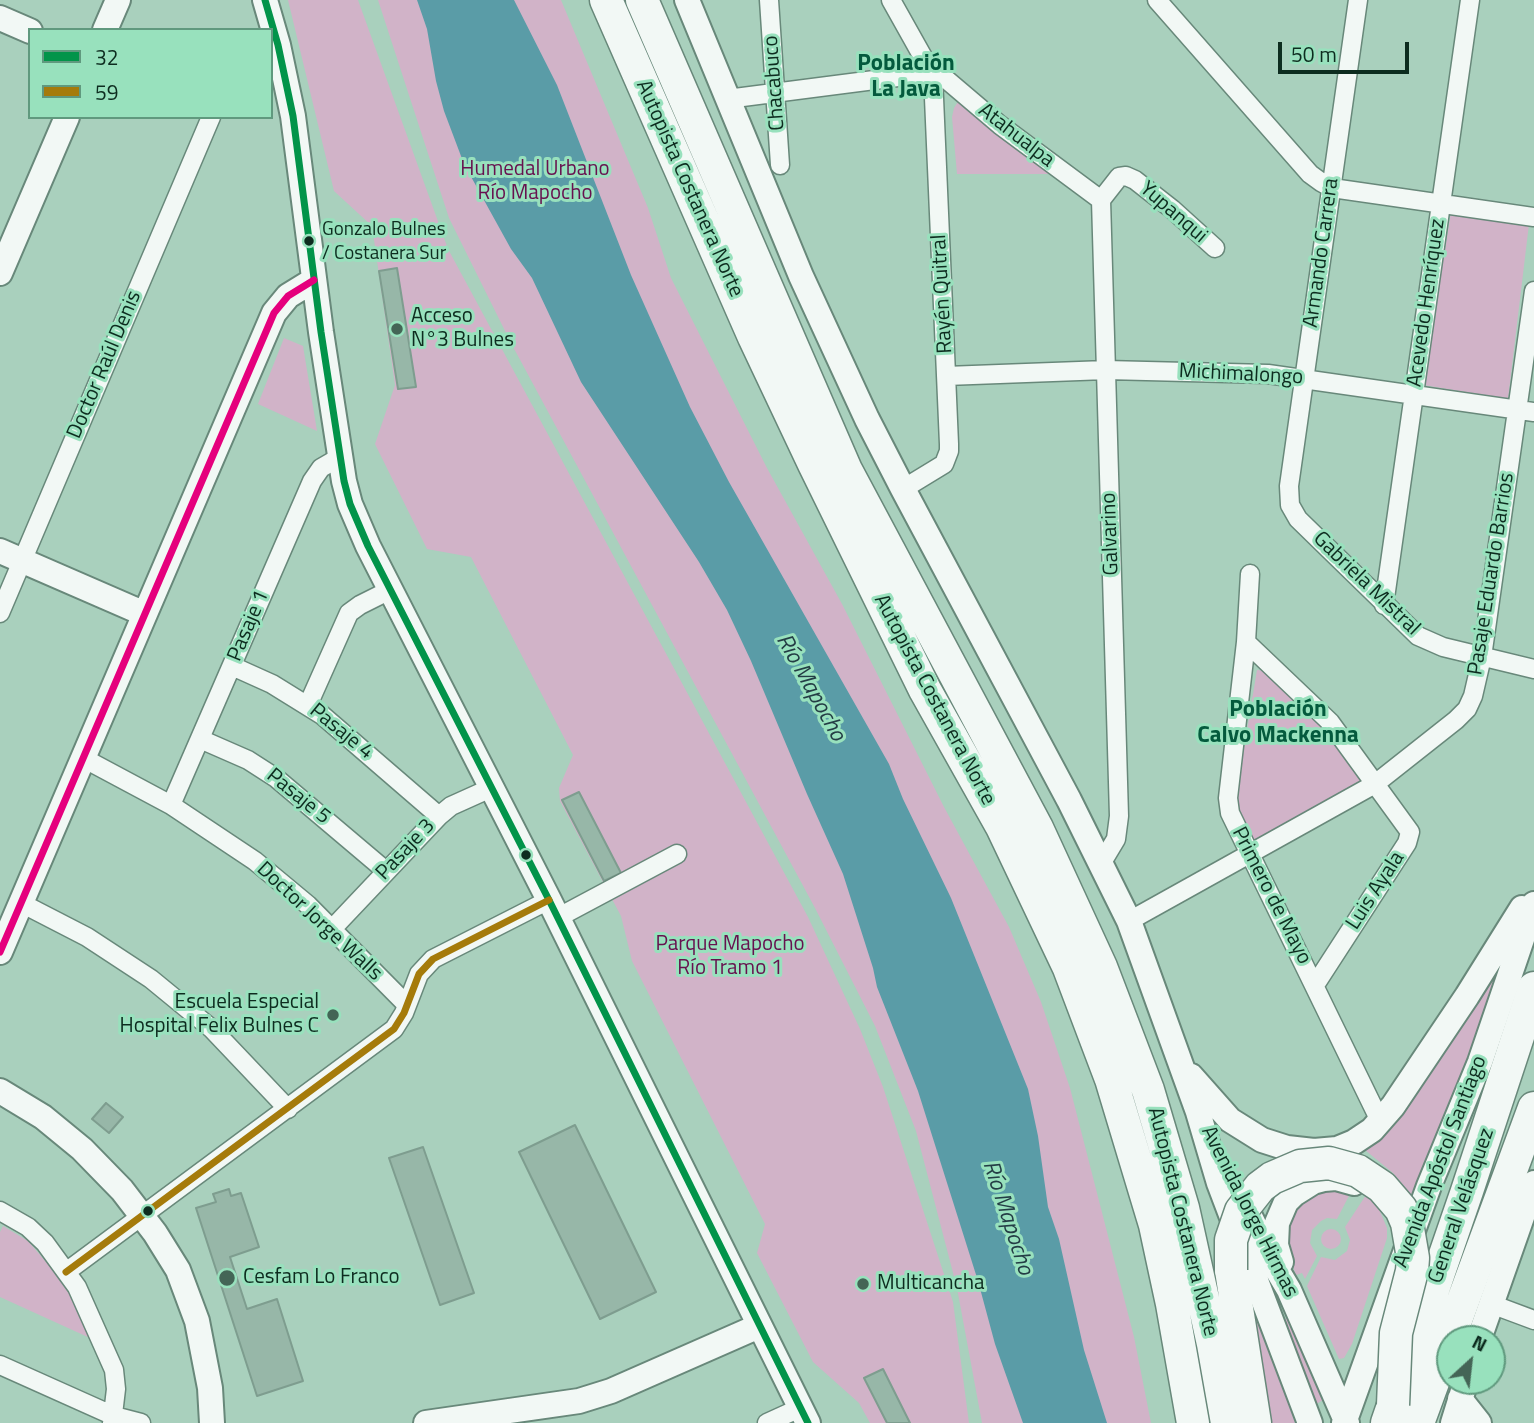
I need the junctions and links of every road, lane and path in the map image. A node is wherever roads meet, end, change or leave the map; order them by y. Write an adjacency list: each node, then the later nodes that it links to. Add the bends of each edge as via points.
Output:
1 (118, 0): 12 (street)
2 (265, 0): 17 (street, via 278,45)
3 (606, 0): 95 (highway, Autopista Costanera Norte, via 814,464 925,690 1017,856 1069,968 1111,1079 1154,1225)
4 (642, 0): 96 (highway, Autopista Costanera Norte, via 846,470 1037,828 1101,967 1148,1090 1184,1209)
5 (687, 0): 16 (street)
6 (769, 0): 15 (street, Chacabuco)
7 (891, 0): 14 (street, Atahualpa)
8 (1157, 0): 21 (street, via 1310,174)
9 (1358, 0): 21 (street, Armando Carrera)
10 (1470, 0): 23 (street, Acevedo Henríquez)
11 (0, 18): 13 (street)
12 (106, 28)
13 (28, 30)
14 (933, 75): 15 (street); 22 (street, Atahualpa, via 947,80); 30 (street, Rayén Quitral)
15 (776, 93): 16 (street); 20 (street, Chacabuco)
16 (727, 99): 35 (street, via 806,288)
17 (282, 115): 27 (street)
18 (67, 119): 26 (street)
19 (210, 119): 37 (street, Doctor Raúl Denis)
20 (780, 165)
21 (1332, 188): 23 (street); 31 (street, Armando Carrera)
22 (1101, 200): 25 (street, Yupanqui, via 1119,177 1126,176 1172,209); 29 (street, Galvarino)
23 (1441, 203): 24 (street); 32 (street, Acevedo Henríquez)
24 (1534, 217)
25 (1214, 248)
26 (0, 273)
27 (314, 280): 34 (street); 42 (street, via 288,296 274,313)
28 (1534, 290): 33 (street, Pasaje Eduardo Barrios)
29 (1106, 370): 30 (street, Michimalongo); 31 (street, Michimalongo); 56 (street, Galvarino, via 1119,816 1116,839)
30 (946, 376): 35 (street, Rayén Quitral, via 947,458 940,468)
31 (1304, 378): 32 (street, Michimalongo); 36 (street, Armando Carrera)
32 (1414, 394): 33 (street, Michimalongo); 40 (street, Acevedo Henríquez)
33 (1526, 410): 44 (street, Pasaje Eduardo Barrios)
34 (340, 457): 39 (street, via 350,504); 45 (street, Pasaje 1, via 321,468 312,481)
35 (902, 489): 56 (street)
36 (1290, 505): 40 (street, Gabriela Mistral, via 1298,519)
37 (11, 556): 41 (street, Doctor Raúl Denis); 42 (street)
38 (1250, 574): 43 (street, Primero de Mayo)
39 (390, 590): 47 (street, via 349,613); 51 (street)
40 (1384, 605): 44 (street, Gabriela Mistral, via 1425,640)
41 (0, 614)
42 (145, 614): 49 (street)
43 (1246, 642): 50 (street, Luis Ayala, via 1330,722); 54 (street, Primero de Mayo, via 1228,797 1232,820)
44 (1482, 657): 46 (street, Gabriela Mistral); 50 (street, Pasaje Eduardo Barrios, via 1473,696 1462,715)
45 (232, 666): 47 (street, Pasaje 4); 48 (street, Pasaje 1)
46 (1534, 669)
47 (308, 705): 53 (street, Pasaje 4)
48 (200, 739): 52 (street, Pasaje 1); 57 (street, Pasaje 5, via 276,778)
49 (83, 758): 52 (street, Doctor Jorge Walls); 59 (street)
50 (1375, 784): 54 (street, Pasaje Eduardo Barrios); 65 (street, Luis Ayala, via 1408,829 1409,839)
51 (491, 788): 53 (street, Pasaje 3); 61 (street)
52 (171, 806): 63 (street, Doctor Jorge Walls, via 255,862)
53 (439, 816): 57 (street, Pasaje 3)
54 (1250, 853): 62 (street, Pasaje Eduardo Barrios); 65 (street, Primero de Mayo)
55 (677, 854): 61 (street)
56 (1101, 864): 62 (street)
57 (386, 871): 63 (street, Pasaje 3)
58 (1534, 889): 73 (street)
59 (21, 903): 64 (street); 71 (street, via 87,937 151,979 212,1029)
60 (1534, 904): 78 (street, Avenida Apóstol Santiago, via 1480,1062)
61 (553, 909): 67 (street, via 433,959 419,974); 83 (street)
62 (1129, 921): 68 (street)
63 (332, 929): 67 (street, Doctor Jorge Walls)
64 (0, 952)
65 (1315, 985): 73 (street, Primero de Mayo)
66 (1534, 988): 88 (highway, General Velásquez)
67 (407, 1005): 71 (street, via 394,1029)
68 (1177, 1055): 72 (street); 73 (street, via 1230,1120 1275,1145 1314,1152 1337,1149 1362,1138)
69 (0, 1091): 76 (street, via 43,1117 82,1149)
70 (1534, 1108): 88 (highway, General Velásquez)
71 (288, 1109): 76 (street)
72 (1198, 1112): 79 (street, Avenida Jorge Hirmas); 98 (street, Avenida Jorge Hirmas, via 1219,1183)
73 (1380, 1121)
74 (1534, 1183): 80 (street)
75 (1, 1214): 77 (street, via 36,1233)
76 (142, 1215): 77 (street); 92 (street, via 167,1251 193,1308 205,1354)
77 (66, 1272): 89 (street, via 112,1362 116,1378)
78 (1396, 1278): 79 (street, via 1394,1236 1384,1207 1362,1186 1324,1179 1294,1194 1277,1223 1276,1245); 90 (street, Avenida Apóstol Santiago)
79 (1289, 1290): 90 (street, Avenida Jorge Hirmas)
80 (1491, 1304): 81 (street); 82 (street)
81 (1534, 1320)
82 (1484, 1325)
83 (759, 1326): 86 (street); 87 (street)
84 (0, 1365): 89 (street)
85 (1460, 1401): 99 (street)
86 (544, 1415): 93 (street)
87 (804, 1415): 94 (street)
88 (1405, 1416): 97 (highway, bridge, via 1396,1333 1412,1272 1407,1223 1382,1187 1357,1171 1329,1163 1300,1166 1254,1192 1241,1211 1231,1240 1231,1270)
89 (113, 1419): 91 (street)
90 (1345, 1422)
91 (141, 1423)
92 (212, 1423)
93 (426, 1423)
94 (767, 1423)
95 (1193, 1423)
96 (1227, 1423)
97 (1255, 1423)
98 (1310, 1423)
99 (1479, 1423)

